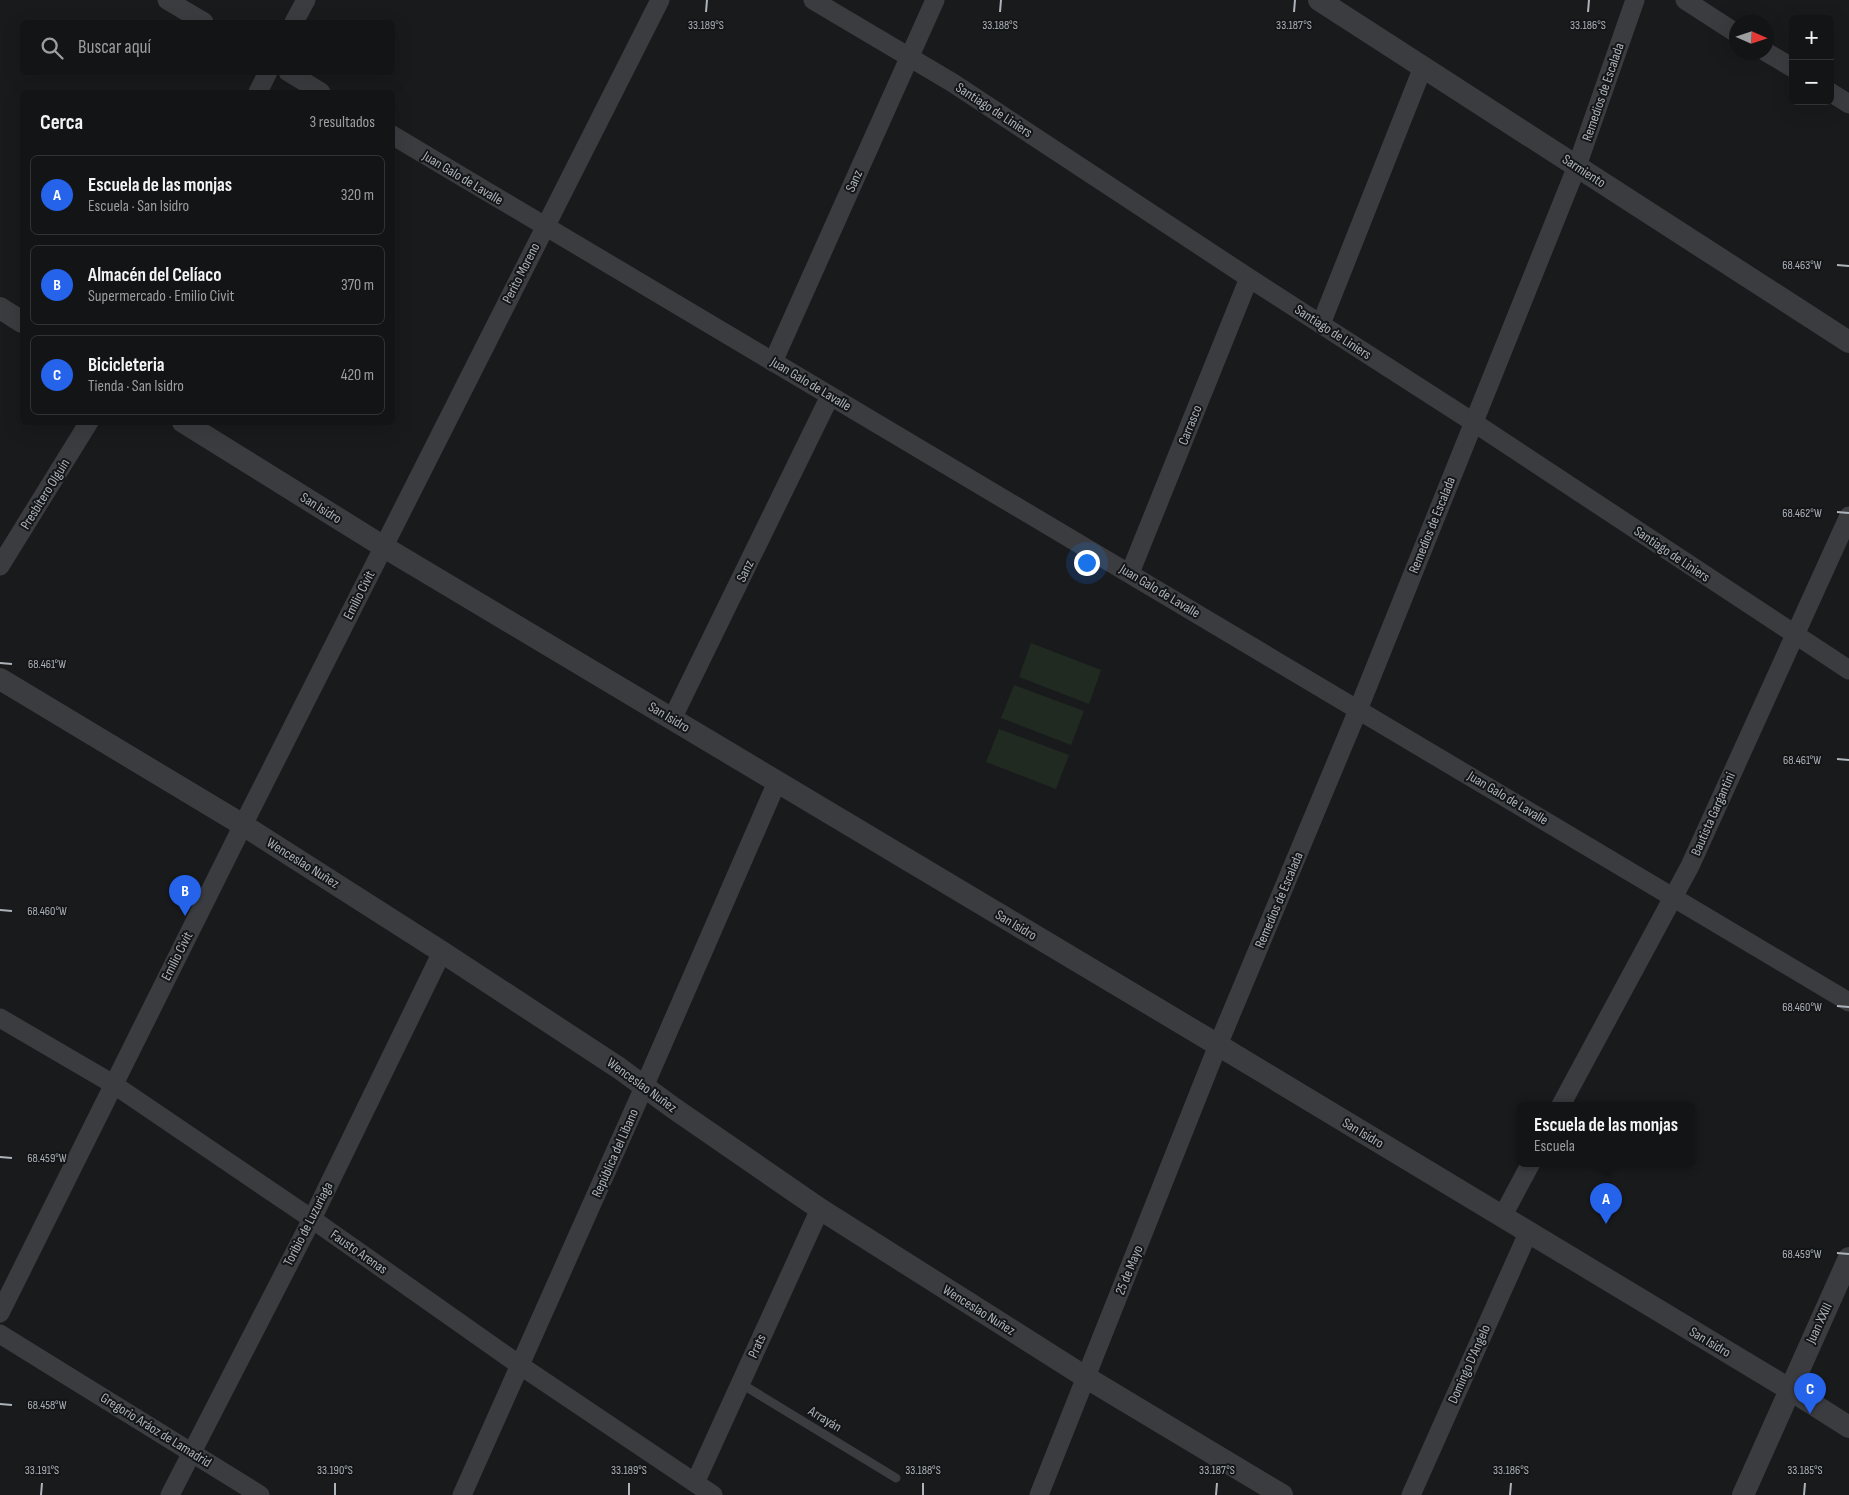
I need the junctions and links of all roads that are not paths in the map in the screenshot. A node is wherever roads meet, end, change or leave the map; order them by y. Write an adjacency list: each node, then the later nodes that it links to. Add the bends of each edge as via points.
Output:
1 (167, 0): 9 (street)
2 (306, 0): 10 (street)
3 (660, 0): 24 (street, Perito Moreno)
4 (813, 0): 12 (street, Santiago de Liniers)
5 (935, 0): 12 (street, Sanz)
6 (1319, 0): 15 (street, Sarmiento)
7 (1635, 0): 23 (street, Remedios de Escalada)
8 (1685, 0): 11 (street)
9 (201, 20)
10 (295, 20)
11 (1729, 28)
12 (909, 56): 25 (street, Santiago de Liniers); 30 (street, Sanz)
13 (1774, 57): 14 (street)
14 (1789, 66)
15 (1423, 67): 23 (street, Sarmiento); 28 (street)
16 (266, 75): 18 (street)
17 (293, 75): 19 (street)
18 (259, 90)
19 (318, 90)
20 (1834, 95): 21 (street)
21 (1849, 104)
22 (395, 137): 24 (street, Juan Galo de Lavalle)
23 (1577, 166): 29 (street, Sarmiento); 32 (street, Remedios de Escalada)
24 (544, 226): 30 (street, Juan Galo de Lavalle); 36 (street, Perito Moreno)
25 (1249, 278): 28 (street, Santiago de Liniers); 38 (street, Carrasco)
26 (0, 308): 27 (street)
27 (20, 321)
28 (1321, 324): 32 (street, Santiago de Liniers)
29 (1849, 342)
30 (773, 362): 31 (street, Juan Galo de Lavalle)
31 (830, 396): 38 (street, Juan Galo de Lavalle); 43 (street, Sanz)
32 (1473, 422): 39 (street, Santiago de Liniers); 42 (street, Remedios de Escalada)
33 (87, 425): 37 (street, Presbítero Olguín)
34 (188, 425): 36 (street, San Isidro)
35 (1849, 516): 39 (street, Bautista Gargantini)
36 (384, 547): 43 (street, San Isidro); 45 (street, Emilio Civit)
37 (0, 566)
38 (1130, 572): 42 (street, Juan Galo de Lavalle)
39 (1794, 635): 40 (street, Santiago de Liniers); 46 (street, Bautista Gargantini)
40 (1849, 670)
41 (0, 679): 45 (street, Wenceslao Nuñez)
42 (1358, 710): 46 (street, Juan Galo de Lavalle); 50 (street, Remedios de Escalada)
43 (672, 718): 44 (street, San Isidro)
44 (776, 782): 50 (street, San Isidro); 52 (street, República del Libano)
45 (243, 825): 47 (street, Wenceslao Nuñez); 51 (street, Emilio Civit)
46 (1674, 896): 48 (street, Juan Galo de Lavalle); 53 (street, Bautista Gargantini)
47 (442, 952): 52 (street, Wenceslao Nuñez); 57 (street, Toribio de Luzuriaga)
48 (1849, 1002)
49 (0, 1018): 51 (street, Fausto Arenas)
50 (1218, 1045): 56 (street, San Isidro); 63 (street, 25 de Mayo)
51 (113, 1084): 57 (street, Fausto Arenas); 60 (street, Emilio Civit)
52 (644, 1087): 55 (street, Wenceslao Nuñez); 62 (street, República del Libano)
53 (1564, 1102)
54 (1529, 1167): 56 (street)
55 (820, 1209): 63 (street, Wenceslao Nuñez); 64 (street, Prats)
56 (1502, 1217): 58 (street, San Isidro)
57 (312, 1219): 62 (street, Fausto Arenas); 67 (street, Toribio de Luzuriaga)
58 (1528, 1233): 65 (street, San Isidro); 76 (street, Domingo D'Angelo)
59 (1849, 1258): 65 (street, Juan XXIII)
60 (0, 1313)
61 (0, 1334): 67 (street, Gregorio Aráoz de Lamadrid)
62 (521, 1366): 69 (street, Fausto Arenas); 72 (street, República del Libano)
63 (1087, 1378): 74 (street, 25 de Mayo); 75 (street, Wenceslao Nuñez)
64 (740, 1383): 68 (lane, Arrayán); 69 (street, Prats)
65 (1789, 1389): 66 (street, San Isidro); 77 (street, Juan XXIII)
66 (1849, 1427)
67 (192, 1453): 70 (street, Toribio de Luzuriaga); 71 (street, Gregorio Aráoz de Lamadrid)
68 (896, 1478)
69 (695, 1484): 73 (street, Fausto Arenas)
70 (170, 1495)
71 (260, 1495)
72 (462, 1495)
73 (713, 1495)
74 (1039, 1495)
75 (1282, 1495)
76 (1411, 1495)
77 (1743, 1495)

